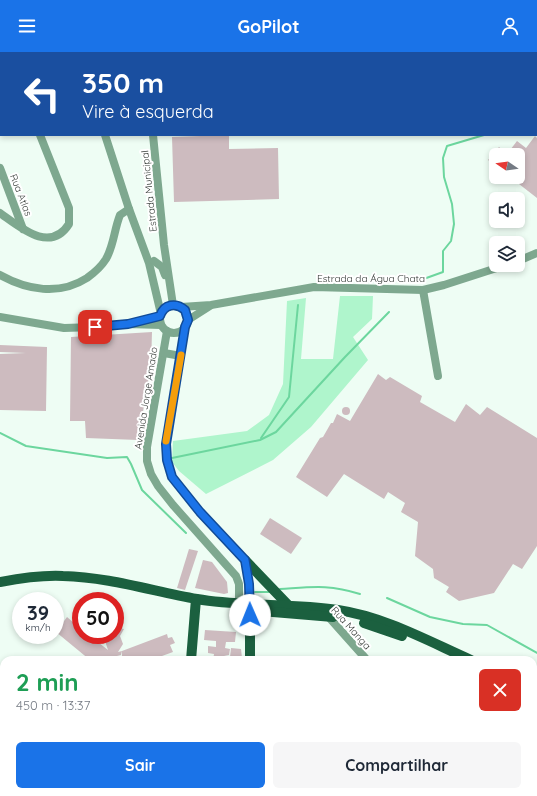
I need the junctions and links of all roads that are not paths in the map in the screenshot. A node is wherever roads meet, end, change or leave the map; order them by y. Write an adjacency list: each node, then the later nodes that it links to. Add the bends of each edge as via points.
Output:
1 (40, 136): 7 (street, via 69,208 69,224 59,235 52,238 36,236)
2 (105, 136): 5 (street)
3 (153, 136): 8 (street, Estrada Municipal)
4 (0, 168): 7 (street, Rua Atlas)
5 (129, 209): 11 (street); 13 (street, via 120,215 106,259 80,282 69,287 48,290 23,286)
6 (0, 213): 7 (street)
7 (23, 229)
8 (164, 245): 11 (street, Estrada Municipal); 14 (street, Estrada Municipal)
9 (537, 253): 10 (street)
10 (525, 258)
11 (151, 262): 14 (street, via 162,266); 20 (street)
12 (489, 270): 15 (street, Estrada da Água Chata)
13 (0, 275)
14 (170, 289): 16 (street, Estrada Municipal)
15 (423, 290): 17 (street, Estrada da Água Chata, via 314,287); 24 (street)
16 (173, 305): 18 (street); 20 (street, via 166,308)
17 (211, 306): 18 (street, Estrada da Água Chata); 21 (street, Estrada da Água Chata)
18 (181, 307): 21 (street, via 187,314)
19 (0, 317): 20 (street, via 64,328)
20 (162, 321): 21 (street, via 175,332); 22 (street, Avenida Jorge Amado)
21 (186, 323): 23 (street)
22 (164, 353): 23 (street); 28 (street, Avenida Jorge Amado, via 147,447 151,474 173,505 236,576 239,584)
23 (181, 356): 25 (street, via 166,444 172,477 200,512)
24 (438, 376)
25 (245, 560): 29 (main road); 30 (street)
26 (0, 584): 27 (main road, via 39,576 82,577 119,582)
27 (196, 602): 28 (main road); 30 (main road); 32 (main road)
28 (239, 604): 30 (main road)
29 (289, 606): 30 (main road); 31 (main road)
30 (250, 607): 31 (main road); 33 (main road)
31 (324, 613): 34 (street, Rua Manga); 35 (main road, via 351,618); 36 (main road, via 356,614 388,624)
32 (191, 656)
33 (250, 656)
34 (363, 656)
35 (450, 656)
36 (461, 656)

